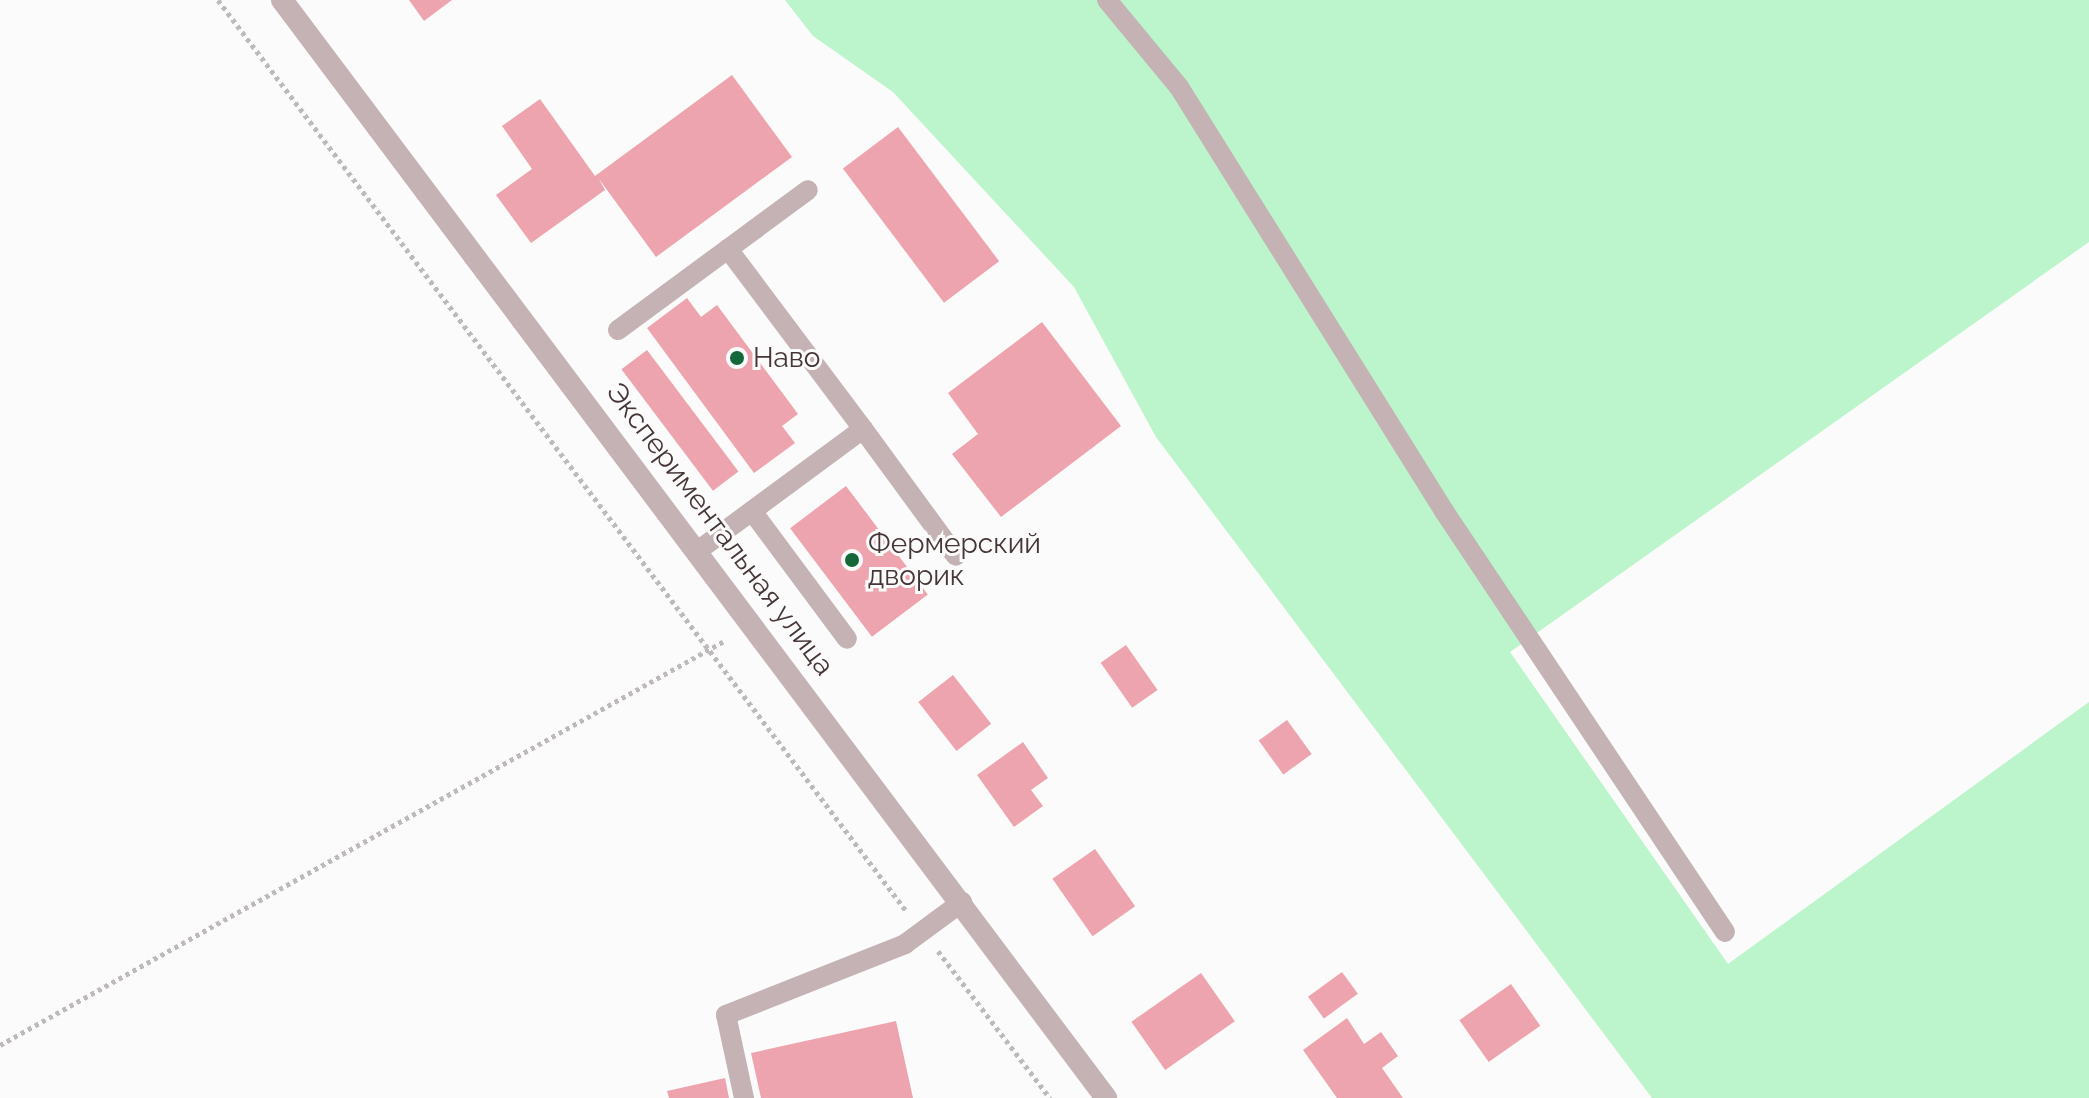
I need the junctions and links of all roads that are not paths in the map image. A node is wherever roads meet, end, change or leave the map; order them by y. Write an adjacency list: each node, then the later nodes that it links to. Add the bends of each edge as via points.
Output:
1 (282, 0): 8 (street, Экспериментальная улица)
2 (1107, 0): 12 (lane, via 1179,87 1444,511)
3 (808, 190): 4 (lane)
4 (728, 249): 5 (lane); 6 (lane)
5 (618, 330)
6 (863, 429): 7 (lane); 9 (lane)
7 (752, 511): 8 (lane); 10 (lane)
8 (699, 550): 11 (street, Экспериментальная улица)
9 (956, 556)
10 (847, 639)
11 (962, 902): 13 (lane, via 922,931 726,1015); 14 (street, Экспериментальная улица)
12 (1725, 932)
13 (744, 1098)
14 (1106, 1098)

